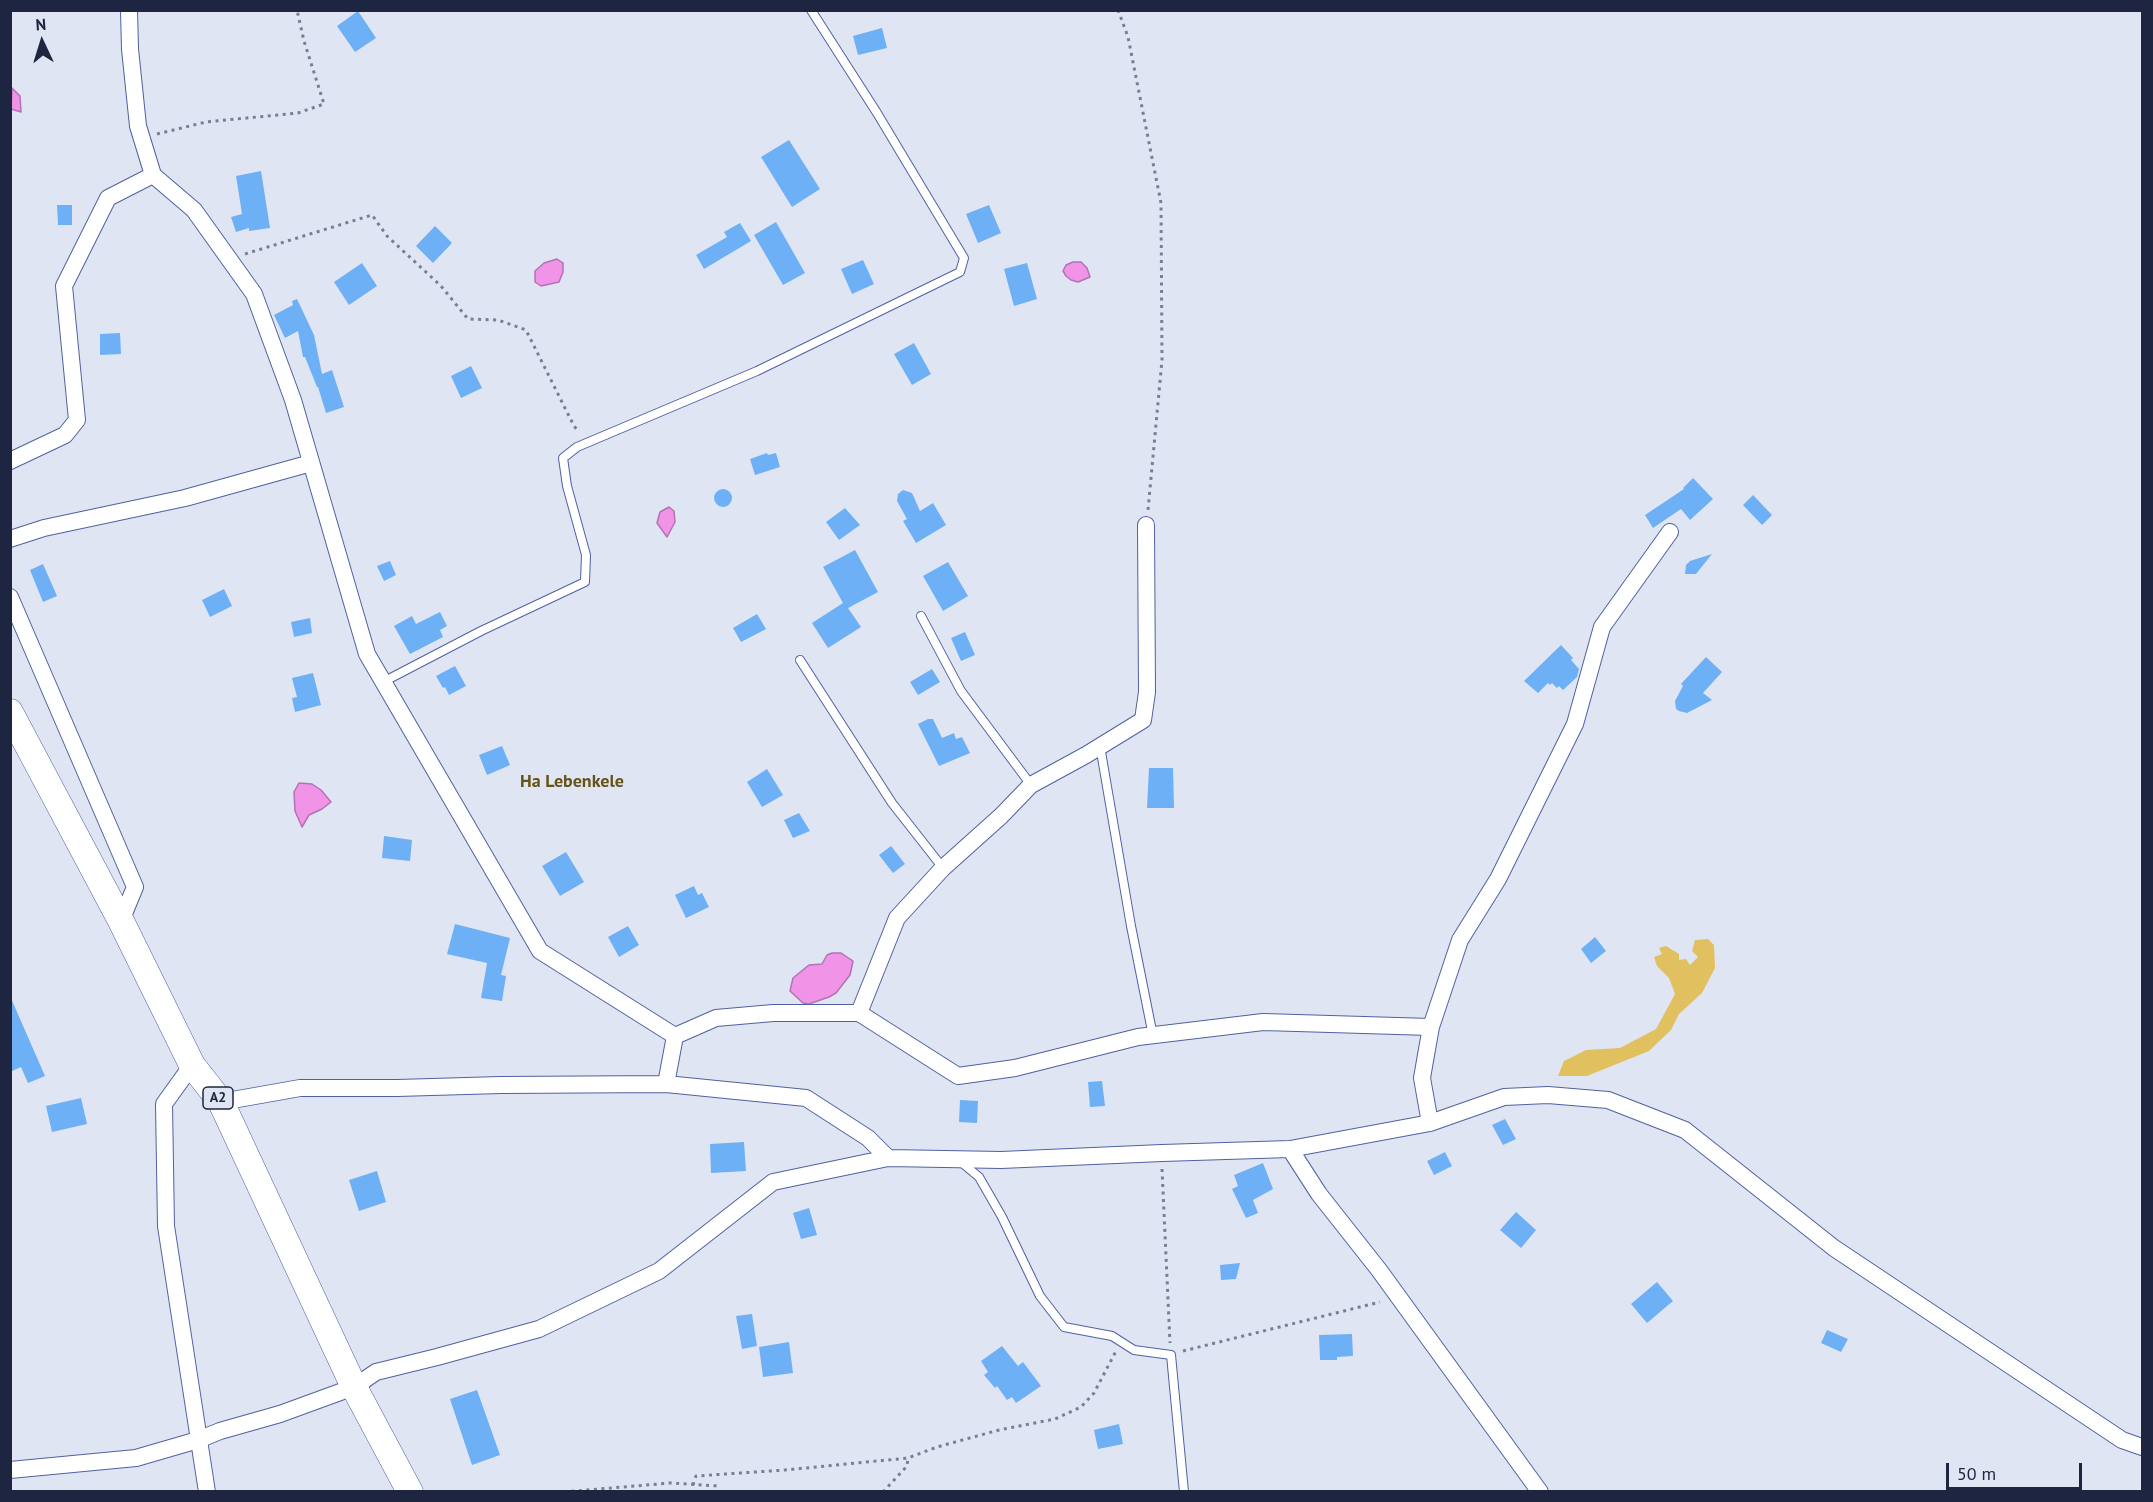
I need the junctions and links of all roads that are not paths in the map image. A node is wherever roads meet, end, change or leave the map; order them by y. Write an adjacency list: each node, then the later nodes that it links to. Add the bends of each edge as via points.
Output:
1 (129, 10): 3 (street, via 129,49 138,126)
2 (811, 10): 12 (lane, via 964,258 960,272 757,371 577,447 563,458 586,555 585,582)
3 (153, 175): 4 (street, via 108,198 64,286 77,420 65,435); 5 (street, via 194,210 254,294 293,400)
4 (10, 461)
5 (311, 463): 8 (street, via 185,498); 12 (street, via 367,654)
6 (1146, 525): 14 (street, via 1147,692 1143,720)
7 (1670, 532): 19 (street, via 1602,627 1575,724 1498,879 1460,940)
8 (10, 539)
9 (10, 597): 17 (street, via 135,887)
10 (921, 616): 15 (lane, via 961,691)
11 (800, 660): 16 (lane, via 892,803)
12 (383, 682): 20 (street, via 540,951)
13 (10, 712): 17 (main road, A2)
14 (1100, 746): 15 (street); 21 (lane)
15 (1030, 785): 16 (street)
16 (943, 868): 18 (street, via 897,918)
17 (121, 921): 22 (main road, A2)
18 (859, 1013): 20 (street, via 773,1013 716,1018); 21 (street, via 958,1076 1016,1068)
19 (1431, 1027): 21 (street, via 1263,1022); 25 (street, via 1422,1078)
20 (675, 1036): 23 (street)
21 (1153, 1036)
22 (192, 1065): 24 (main road, A2); 30 (street, via 164,1104 164,1115 166,1226)
23 (666, 1084): 24 (street, via 300,1088); 27 (street, via 806,1098 868,1138)
24 (221, 1102): 29 (main road, A2)
25 (1430, 1123): 26 (street); 31 (street, via 1504,1097 1548,1095 1608,1100 1685,1130 1834,1248 2122,1440)
26 (1290, 1149): 28 (street); 36 (street, via 1318,1194)
27 (888, 1158): 28 (street); 29 (street, via 774,1182 659,1271 539,1329 376,1372)
28 (959, 1160): 35 (lane, via 979,1177 1040,1296 1064,1327 1112,1336 1134,1350 1171,1354)
29 (354, 1387): 30 (street); 34 (main road, A2)
30 (198, 1440): 32 (street, via 136,1458); 33 (street)
31 (2142, 1447)
32 (10, 1470)
33 (207, 1491)
34 (410, 1491)
35 (1184, 1491)
36 (1540, 1491)

